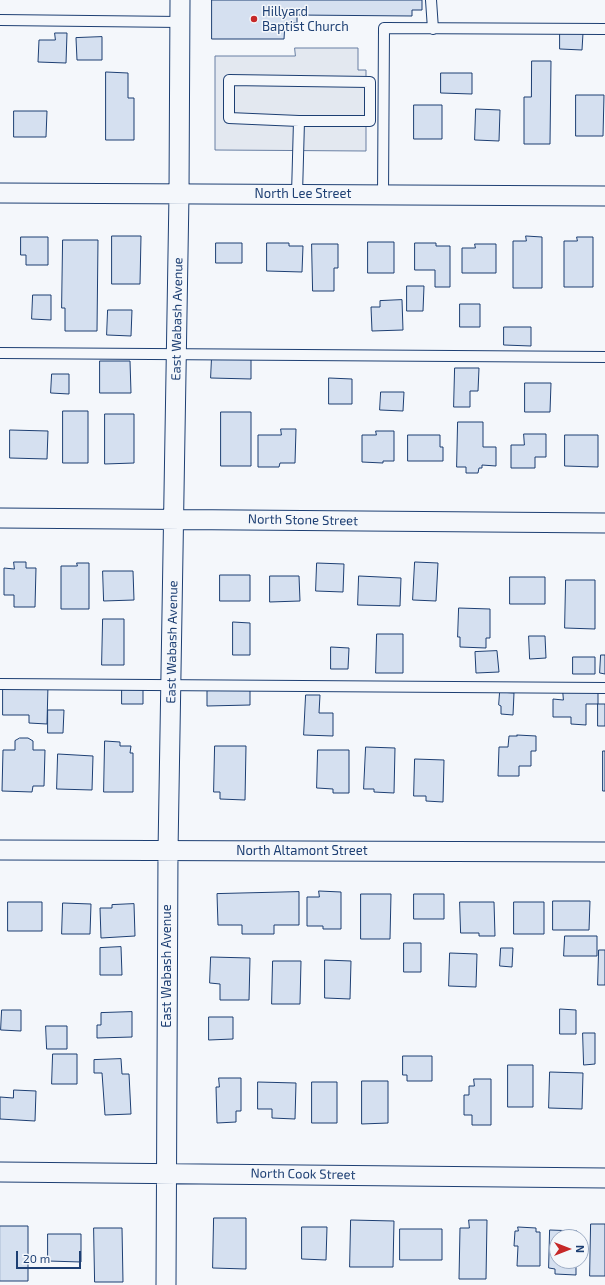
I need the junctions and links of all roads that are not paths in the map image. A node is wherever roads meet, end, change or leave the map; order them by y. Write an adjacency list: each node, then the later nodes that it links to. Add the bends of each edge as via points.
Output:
1 (180, 0): 4 (street, East Wabash Avenue)
2 (431, 0): 5 (lane)
3 (0, 20): 4 (lane)
4 (180, 22): 9 (street, East Wabash Avenue)
5 (433, 29): 6 (lane); 11 (lane, via 384,28)
6 (605, 29)
7 (299, 122): 7 (lane, via 370,122 370,82 229,80 229,118); 10 (lane)
8 (0, 193): 9 (street, North Lee Street)
9 (179, 194): 10 (street, North Lee Street); 14 (street, East Wabash Avenue)
10 (297, 194): 11 (street, North Lee Street)
11 (383, 195): 12 (street, North Lee Street)
12 (605, 196)
13 (0, 353): 14 (lane)
14 (176, 354): 15 (lane); 17 (street, East Wabash Avenue)
15 (605, 357)
16 (0, 518): 17 (street, North Stone Street)
17 (174, 519): 18 (street, North Stone Street); 20 (street, East Wabash Avenue)
18 (605, 523)
19 (0, 684): 20 (lane)
20 (171, 684): 21 (lane); 23 (street, East Wabash Avenue)
21 (605, 688)
22 (0, 850): 23 (street, North Altamont Street)
23 (168, 851): 24 (street, North Altamont Street); 26 (street, East Wabash Avenue)
24 (605, 852)
25 (0, 1172): 26 (street, North Cook Street)
26 (166, 1173): 27 (street, North Cook Street); 28 (street, East Wabash Avenue)
27 (605, 1178)
28 (166, 1285)

